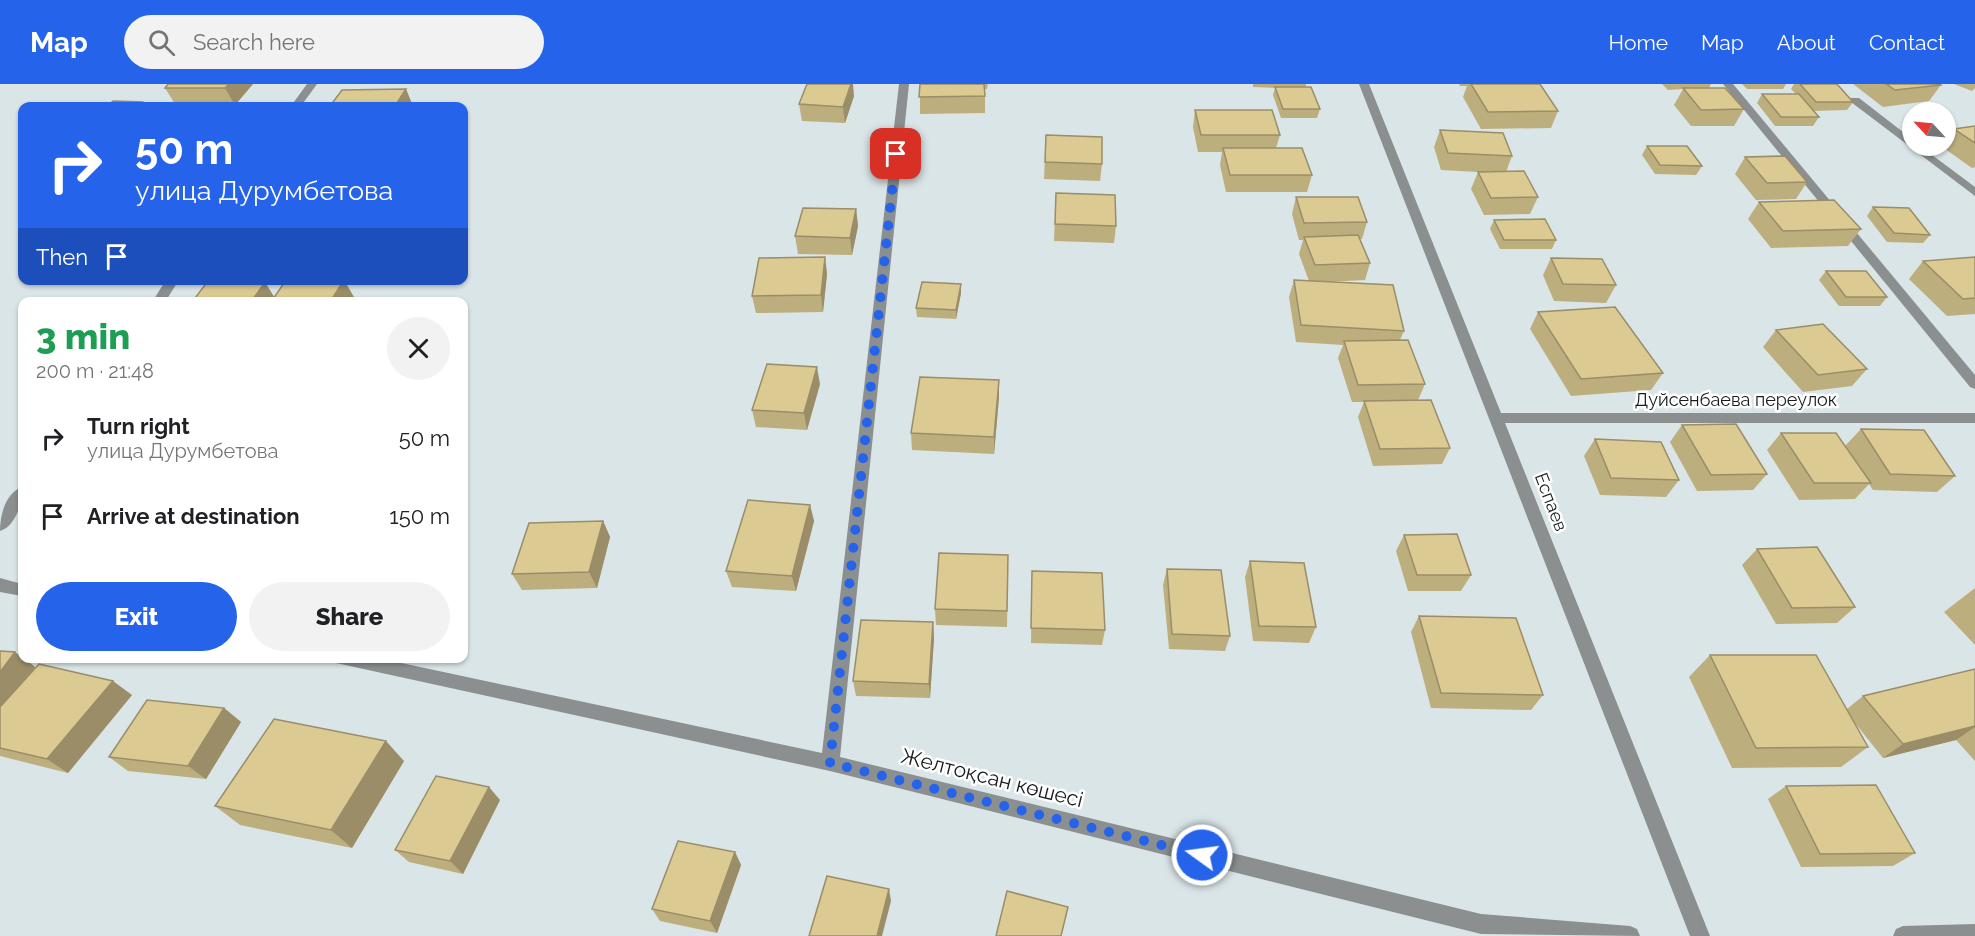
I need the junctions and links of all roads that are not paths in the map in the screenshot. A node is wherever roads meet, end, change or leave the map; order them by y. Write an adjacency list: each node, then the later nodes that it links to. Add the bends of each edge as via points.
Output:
1 (312, 84): 6 (street)
2 (904, 84): 18 (street)
3 (1364, 84): 11 (street, Еспаев)
4 (1728, 84): 10 (street)
5 (1855, 100): 7 (street)
6 (299, 102)
7 (1902, 136)
8 (1927, 156): 9 (street)
9 (1975, 193)
10 (1975, 384)
11 (1497, 418): 12 (street, Дуйсенбаева переулок); 21 (street, Еспаев)
12 (1975, 418)
13 (18, 499): 14 (street)
14 (0, 525)
15 (0, 585): 16 (street)
16 (18, 589)
17 (365, 663): 18 (street, Желтоқсан көшесі)
18 (830, 763): 20 (street, Желтоқсан көшесі, via 1481,924)
19 (1975, 934): 22 (street)
20 (1630, 936)
21 (1700, 936)
22 (1903, 936)

